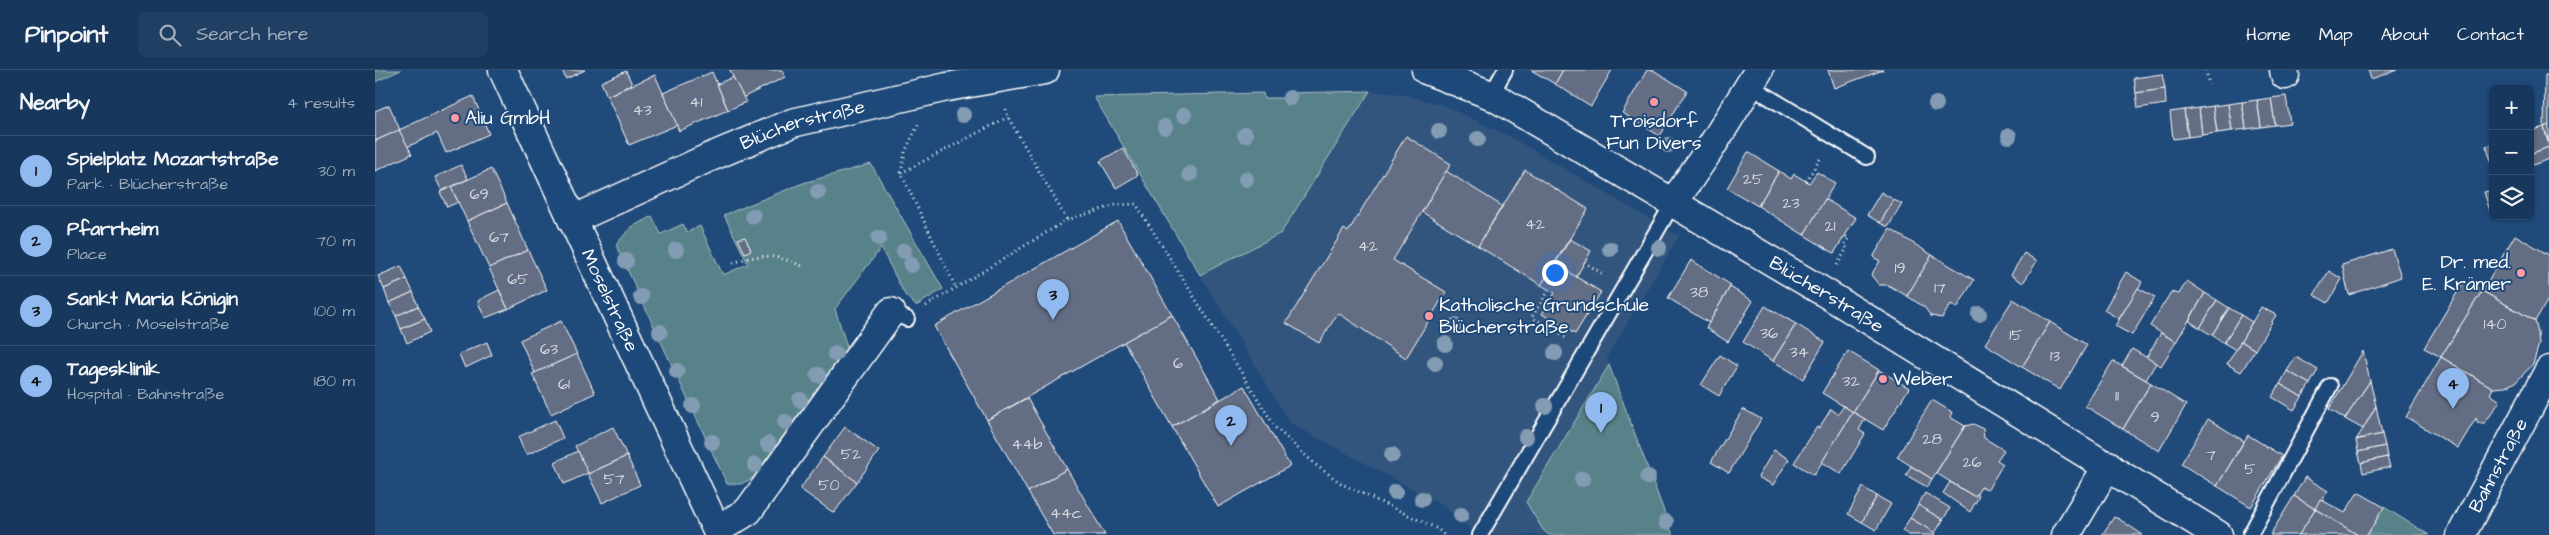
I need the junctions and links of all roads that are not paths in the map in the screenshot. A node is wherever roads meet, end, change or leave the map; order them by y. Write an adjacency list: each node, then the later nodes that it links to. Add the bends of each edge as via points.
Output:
1 (503, 70): 10 (street, Moselstraße)
2 (1045, 70): 5 (street, Blücherstraße)
3 (1426, 70): 7 (street, Blücherstraße)
4 (1505, 70): 7 (lane)
5 (998, 75): 10 (street, Blücherstraße, via 792,123)
6 (1754, 77): 8 (lane); 9 (street)
7 (1491, 95): 9 (street, Blücherstraße)
8 (1867, 157)
9 (1673, 203): 14 (street, Blücherstraße); 16 (lane)
10 (572, 220): 15 (street, Moselstraße)
11 (899, 316): 15 (street, Moselstraße, via 748,511)
12 (2549, 370): 20 (street, Bahnstraße)
13 (2331, 386): 19 (lane)
14 (2108, 466): 17 (street); 18 (street, Blücherstraße)
15 (718, 532)
16 (1480, 535)
17 (2066, 535)
18 (2218, 535)
19 (2250, 535)
20 (2461, 535)

